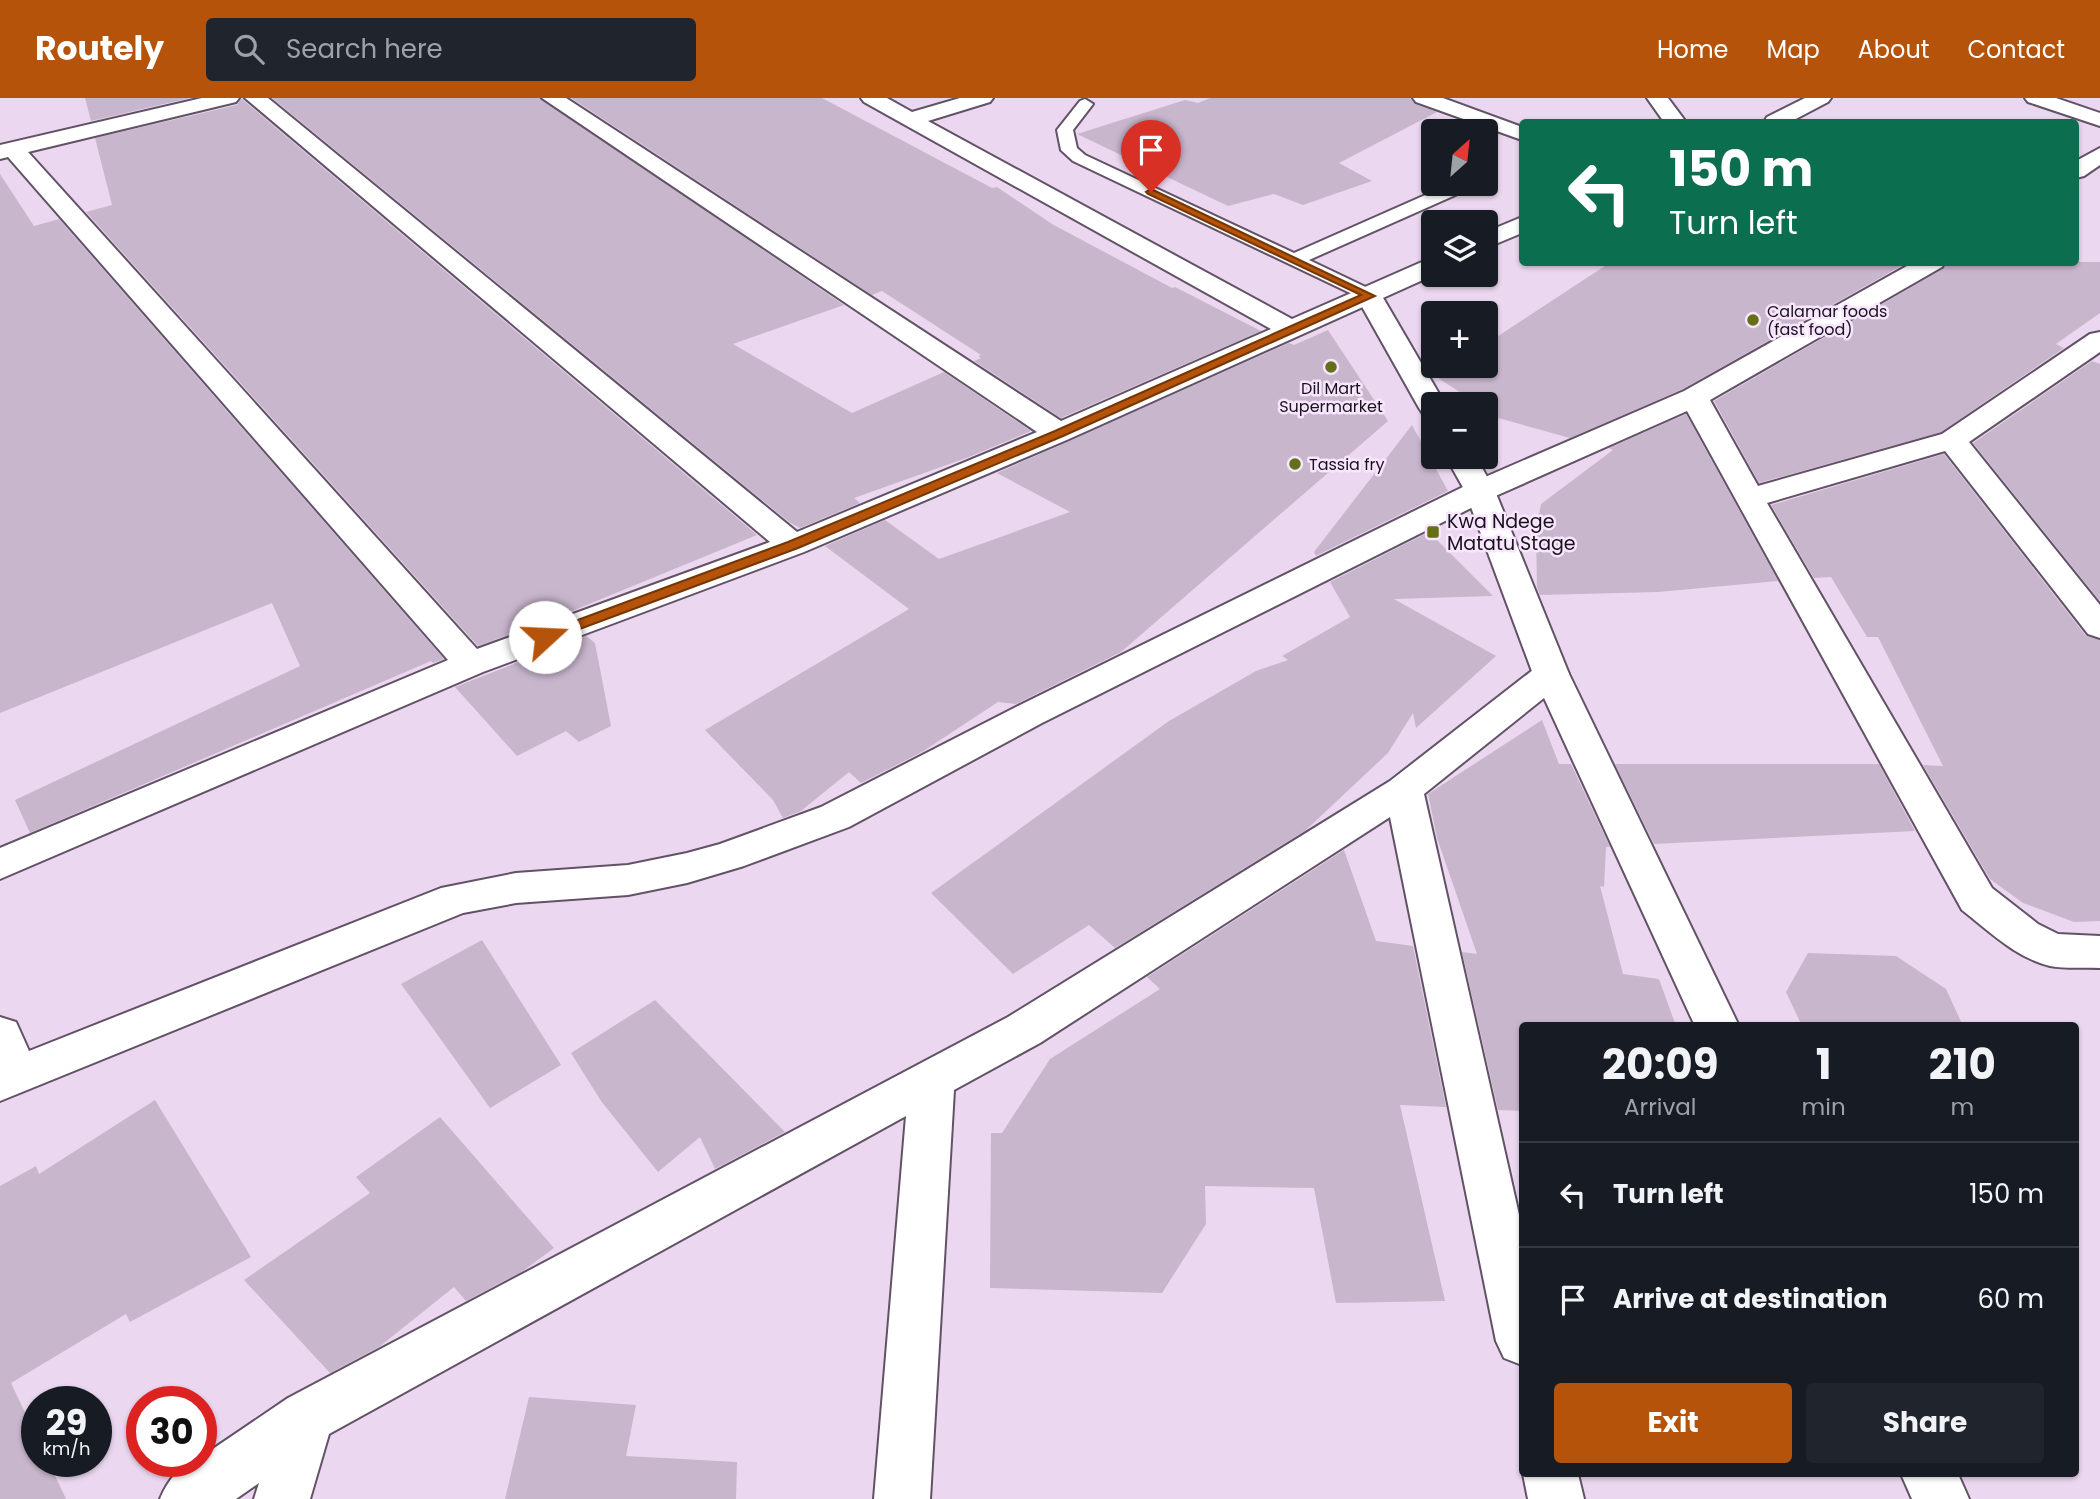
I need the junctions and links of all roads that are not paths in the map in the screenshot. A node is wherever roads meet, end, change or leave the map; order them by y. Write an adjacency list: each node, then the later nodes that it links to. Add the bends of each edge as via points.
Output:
1 (229, 98): 16 (street)
2 (255, 98): 35 (street)
3 (552, 98): 30 (street)
4 (871, 98): 11 (street)
5 (983, 98): 11 (street)
6 (1423, 98): 15 (street)
7 (1657, 98): 12 (street)
8 (1821, 98): 13 (street)
9 (2035, 98): 14 (street)
10 (1084, 104): 22 (lane, via 1065,130 1069,150 1079,158)
11 (911, 119): 26 (street)
12 (1673, 119)
13 (1781, 119)
14 (2100, 120)
15 (1519, 133)
16 (6, 151): 37 (street)
17 (2100, 155): 18 (street)
18 (2079, 169)
19 (1438, 196): 22 (lane)
20 (1519, 225): 21 (street)
21 (1498, 235)
22 (1294, 260): 25 (lane)
23 (1926, 266): 29 (street)
24 (1421, 272): 25 (street)
25 (1369, 296): 26 (street); 28 (street)
26 (1293, 330): 30 (street)
27 (2096, 347): 31 (street)
28 (1424, 392)
29 (1694, 397): 33 (street); 34 (street)
30 (1059, 433): 35 (street)
31 (1952, 440): 34 (street); 36 (street)
32 (1468, 469): 33 (street)
33 (1480, 491): 38 (street); 43 (street, via 1029,715 835,817 687,868 628,880 516,888 456,899)
34 (1749, 498): 41 (street, via 1978,899 2023,936 2052,950)
35 (793, 545): 37 (street)
36 (2100, 626)
37 (471, 664): 40 (street)
38 (1551, 674): 39 (street); 42 (street)
39 (1405, 790): 44 (street, via 1024,1030); 45 (street)
40 (0, 864)
41 (2100, 952)
42 (1715, 1022)
43 (5, 1064)
44 (932, 1080): 46 (street); 51 (street)
45 (1519, 1327)
46 (307, 1417): 49 (street); 50 (street)
47 (1552, 1477): 52 (street)
48 (1930, 1477): 53 (street)
49 (187, 1499)
50 (282, 1499)
51 (902, 1499)
52 (1556, 1499)
53 (1941, 1499)

